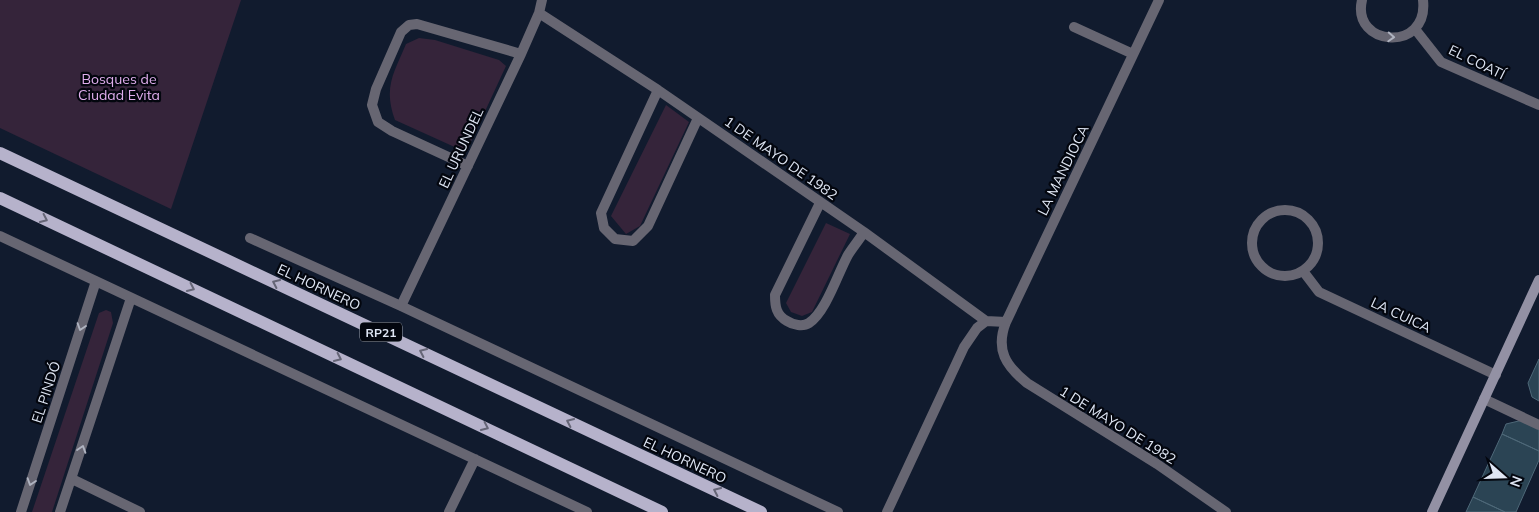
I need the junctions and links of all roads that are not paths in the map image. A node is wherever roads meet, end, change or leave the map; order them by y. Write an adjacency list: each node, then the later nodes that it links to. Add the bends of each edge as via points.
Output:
1 (542, 0): 5 (street, EL URUNDEL)
2 (1159, 0): 9 (street, LA MANDIOCA)
3 (1362, 0): 7 (street, one-way to 7, via 1362,17 1375,34 1396,38)
4 (1423, 0): 7 (street, via 1420,21)
5 (539, 13): 8 (street, EL URUNDEL); 10 (street, 1 DE MAYO DE 1982)
6 (1074, 27): 9 (street)
7 (1415, 29): 11 (street, EL COATÍ, via 1441,62)
8 (521, 54): 14 (street, EL URUNDEL); 14 (street, via 417,24 409,25 401,32 376,89 372,105 378,122)
9 (1133, 54): 26 (street, LA MANDIOCA)
10 (658, 90): 12 (street, 1 DE MAYO DE 1982); 12 (street, via 602,213 604,228 615,239 633,241 648,226)
11 (1539, 105)
12 (698, 118): 16 (street, 1 DE MAYO DE 1982)
13 (0, 154): 39 (main road, EL HORNERO / RP21, one-way to 13)
14 (468, 166): 24 (street, EL URUNDEL)
15 (0, 198): 38 (main road, one-way to 38)
16 (820, 203): 17 (street, 1 DE MAYO DE 1982); 17 (street, via 775,295 780,318 790,323 809,323)
17 (864, 232): 25 (street, 1 DE MAYO DE 1982)
18 (0, 236): 22 (street)
19 (250, 238): 24 (street, EL HORNERO)
20 (1303, 271): 20 (street, via 1311,264 1317,249 1317,233 1304,216 1284,209 1274,211 1256,225 1252,236 1258,262 1271,273 1282,276); 28 (street, LA CUICA, via 1319,292)
21 (1539, 280): 28 (main road)
22 (96, 281): 23 (street); 33 (street, EL PINDÓ, one-way to 33)
23 (131, 298): 31 (street); 32 (street, one-way to 23)
24 (401, 306): 40 (street, EL HORNERO)
25 (986, 321): 26 (street); 41 (street, via 964,347)
26 (1006, 322): 27 (street, LA MANDIOCA, via 1002,336)
27 (1003, 355): 42 (street, 1 DE MAYO DE 1982, via 1011,370 1027,383 1157,464)
28 (1496, 375): 29 (main road)
29 (1484, 399): 30 (street); 43 (main road)
30 (1539, 425)
31 (475, 459): 36 (street); 37 (street)
32 (72, 479): 34 (street); 35 (street)
33 (21, 512)
34 (60, 512)
35 (140, 512)
36 (449, 512)
37 (587, 512)
38 (662, 512)
39 (761, 512)
40 (838, 512)
41 (887, 512)
42 (1226, 512)
43 (1432, 512)

